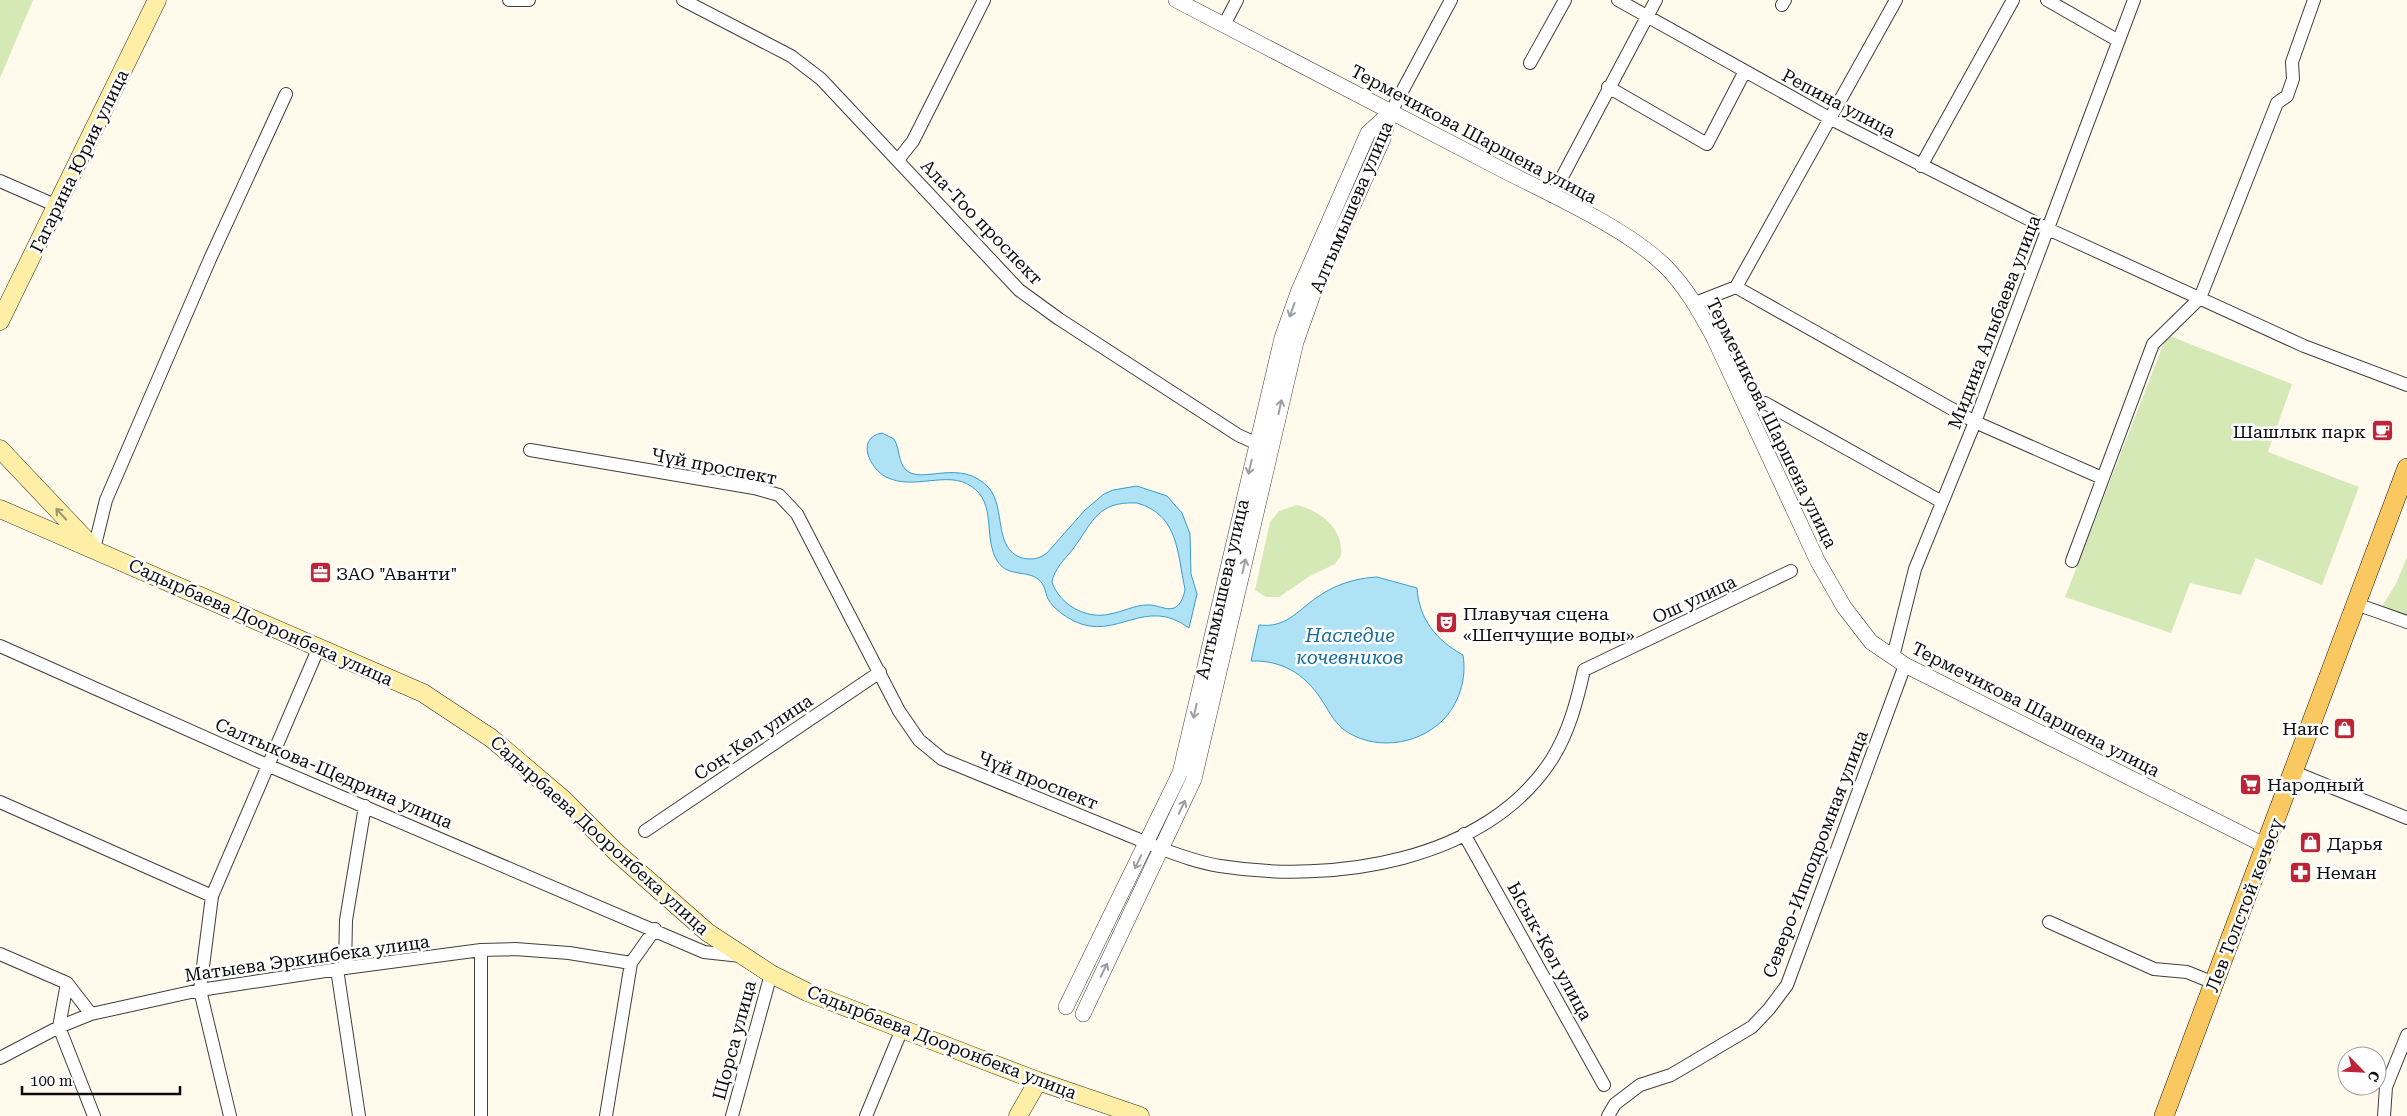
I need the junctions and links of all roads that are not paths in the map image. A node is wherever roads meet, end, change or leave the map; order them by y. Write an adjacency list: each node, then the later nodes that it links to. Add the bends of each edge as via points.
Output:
1 (156, 0): 30 (main road, Гагарина Юрия улица)
2 (509, 0): 3 (street)
3 (529, 0)
4 (684, 0): 26 (street, Ала-Тоо проспект, via 804,66 821,79)
5 (984, 0): 26 (street, via 913,141)
6 (1176, 0): 18 (street, Термечикова Шаршена улица)
7 (1237, 0): 18 (street)
8 (1450, 0): 24 (street)
9 (1565, 0): 20 (street)
10 (1618, 0): 17 (street, Репина улица)
11 (1656, 0): 17 (street)
12 (1896, 0): 25 (street)
13 (2012, 0): 27 (street)
14 (2047, 0): 19 (street)
15 (2134, 0): 19 (street, Мидина Алыбаева улица)
16 (2314, 0): 33 (street, via 2292,62 2293,79 2287,96 2277,103)
17 (1647, 16): 21 (street, Репина улица); 22 (street)
18 (1224, 25): 24 (street, Термечикова Шаршена улица)
19 (2117, 40): 31 (street, Мидина Алыбаева улица)
20 (1530, 63)
21 (1745, 71): 22 (street, via 1706,144); 25 (street, Репина улица)
22 (1608, 87): 29 (street)
23 (286, 94): 50 (street, via 106,500)
24 (1391, 112): 29 (street, Термечикова Шаршена улица); 39 (street, Алтымышева улица, one-way to 39, via 1368,133 1299,290 1282,338); 41 (street, Алтымышева улица, one-way to 24, via 1296,342 1313,294 1383,139)
25 (1831, 119): 27 (street, Репина улица); 32 (street)
26 (898, 160): 39 (street, Ала-Тоо проспект, via 997,268 1031,299)
27 (1921, 166): 31 (street, Репина улица)
28 (0, 181): 30 (street)
29 (1552, 196): 34 (street, Термечикова Шаршена улица, via 1645,249 1664,265)
30 (57, 206): 35 (main road, Гагарина Юрия улица)
31 (2048, 229): 33 (street, Репина улица); 38 (street, Мидина Алыбаева улица)
32 (1736, 287): 34 (street); 38 (street)
33 (2200, 298): 36 (street, Репина улица, via 2304,346); 46 (street, via 2153,344)
34 (1695, 303): 37 (street, Термечикова Шаршена улица)
35 (0, 321)
36 (2407, 385)
37 (1746, 406): 47 (street, via 1765,404); 57 (street, Термечикова Шаршена улица, via 1817,560 1844,607 1871,642)
38 (1975, 422): 46 (street); 47 (street, Мидина Алыбаева улица)
39 (1255, 444): 41 (street, Ала-Тоо проспект); 67 (street, Алтымышева улица, one-way to 67, via 1185,754 1172,792)
40 (0, 449): 50 (main road, Садырбаева Дооронбека улица, one-way to 40)
41 (1272, 449): 69 (street, Алтымышева улица, one-way to 41, via 1194,778)
42 (530, 450): 59 (street, Чүй проспект, via 779,495 797,514)
43 (0, 461): 44 (main road)
44 (0, 466)
45 (2407, 468): 48 (main road, Лев Толстой көчөсү)
46 (2102, 478): 51 (street)
47 (1942, 502): 57 (street, Мидина Алыбаева улица, via 1915,569)
48 (2401, 502): 53 (main road, Лев Толстой көчөсү)
49 (0, 509): 50 (main road, Садырбаева Дооронбека улица)
50 (94, 549): 56 (main road, Садырбаева Дооронбека улица)
51 (2072, 561)
52 (1791, 572): 58 (street, Ош улица)
53 (2356, 604): 54 (street); 61 (main road, Лев Толстой көчөсү)
54 (2407, 622)
55 (0, 646): 60 (street, Салтыкова-Щедрина улица)
56 (319, 647): 60 (street); 75 (main road, Садырбаева Дооронбека улица, via 424,693 491,738 563,799 657,890)
57 (1899, 661): 68 (street, Термечикова Шаршена улица); 100 (street, Северо-Ипподромная улица, via 1787,984 1752,1026 1671,1076 1640,1084 1615,1104)
58 (1584, 670): 66 (street, Чүй проспект, via 1573,715 1552,760 1516,799 1494,817)
59 (880, 672): 65 (street, Соң-Көл улица); 67 (street, Чүй проспект, via 908,726 929,750 942,759)
60 (267, 765): 63 (street, Салтыкова-Щедрина улица); 70 (street)
61 (2294, 772): 64 (street); 68 (main road, Лев Толстой көчөсү)
62 (0, 802): 70 (street)
63 (365, 806): 72 (street, Салтыкова-Щедрина улица); 77 (street)
64 (2407, 818)
65 (644, 831)
66 (1464, 834): 69 (street, Чүй проспект, via 1433,849 1403,858 1316,872 1218,866); 90 (street, Ысык-Көл улица)
67 (1147, 843): 69 (street, Чүй проспект); 82 (street, Алтымышева улица, one-way to 82)
68 (2266, 846): 80 (main road, Лев Толстой көчөсү)
69 (1162, 849): 84 (street, Алтымышева улица, one-way to 69)
70 (212, 896): 81 (street)
71 (2049, 922): 80 (street, via 2154,969 2187,972)
72 (655, 929): 75 (street, Салтыкова-Щедрина улица, via 704,952); 76 (street)
73 (481, 950): 76 (street, Матыева Эркинбека улица, via 569,953); 77 (street, Матыева Эркинбека улица); 94 (street)
74 (0, 954): 79 (street)
75 (743, 957): 78 (main road, Садырбаева Дооронбека улица)
76 (631, 963): 95 (street)
77 (341, 969): 81 (street, Матыева Эркинбека улица); 93 (street)
78 (771, 974): 86 (main road, Садырбаева Дооронбека улица); 96 (street, Щорса улица)
79 (67, 983): 83 (street); 85 (street)
80 (2214, 983): 101 (main road, Лев Толстой көчөсү)
81 (200, 990): 83 (street, Матыева Эркинбека улица); 92 (street)
82 (1066, 1007)
83 (91, 1014): 85 (street, Матыева Эркинбека улица)
84 (1083, 1014)
85 (59, 1027): 88 (street, Матыева Эркинбека улица); 91 (street)
86 (902, 1029): 89 (main road, Садырбаева Дооронбека улица); 97 (street)
87 (2407, 1035): 102 (street, via 2386,1088)
88 (0, 1058)
89 (1038, 1081): 98 (main road); 99 (main road, Садырбаева Дооронбека улица)
90 (1604, 1085)
91 (94, 1116)
92 (230, 1116)
93 (359, 1116)
94 (481, 1116)
95 (606, 1116)
96 (732, 1116)
97 (866, 1116)
98 (1018, 1116)
99 (1140, 1116)
100 (1608, 1116)
101 (2164, 1116)
102 (2384, 1116)

